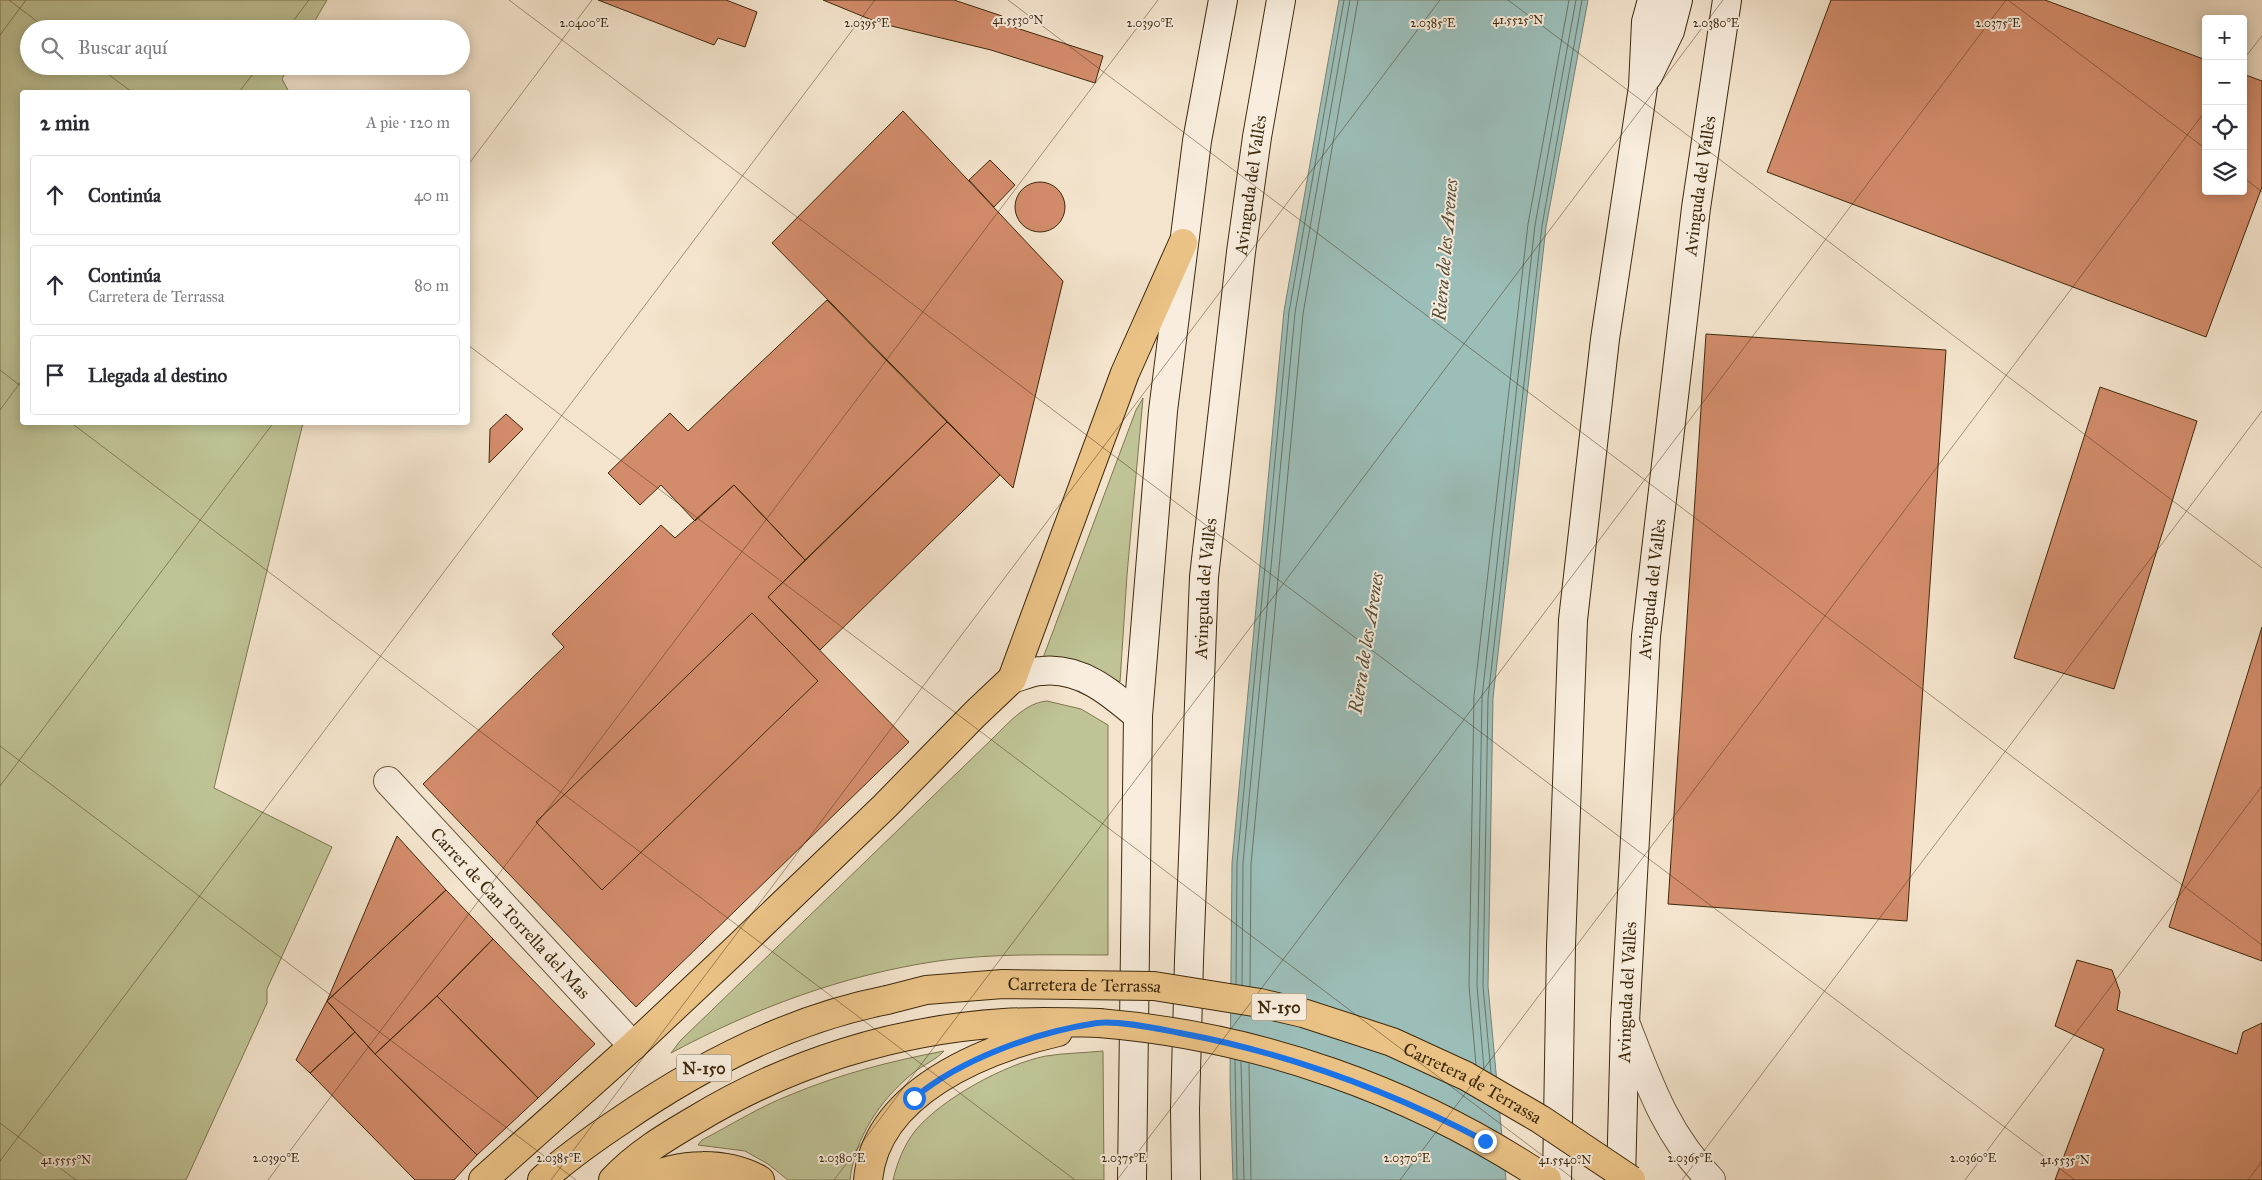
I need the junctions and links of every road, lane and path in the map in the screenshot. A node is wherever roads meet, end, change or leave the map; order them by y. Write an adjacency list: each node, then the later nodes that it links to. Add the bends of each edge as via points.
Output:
1 (1223, 0): 7 (main road, via 1197,141)
2 (1281, 0): 21 (main road, Avinguda del Vallès, via 1240,252 1204,577 1188,960)
3 (1652, 0): 6 (main road, via 1646,22)
4 (1678, 0): 6 (main road, via 1670,31)
5 (1728, 0): 11 (main road, Avinguda del Vallès, via 1696,208 1646,636)
6 (1643, 87): 23 (main road, via 1605,339 1573,620 1561,946)
7 (1184, 243): 8 (main road, via 1125,373); 9 (main road, via 1163,411)
8 (1012, 679): 9 (main road, via 1042,670 1088,679); 13 (main road)
9 (1138, 716): 20 (main road)
10 (388, 781): 13 (main road, Carrer de Can Torrella del Mas)
11 (1625, 1022): 24 (main road, Avinguda del Vallès); 26 (main road, via 1651,1091 1669,1127)
12 (1099, 1023): 16 (main road, Carretera de Terrassa / N-150, via 1005,1023 908,1036 845,1052 799,1067 709,1111 626,1166); 19 (main road, via 1019,1043 955,1069 930,1084 897,1116 869,1165); 22 (main road, Carretera de Terrassa / N-150, bridge, via 1149,1027 1244,1045 1350,1079 1437,1116 1485,1141)
13 (633, 1046): 14 (main road)
14 (483, 1180)
15 (542, 1180): 25 (main road, Carretera de Terrassa / N-150, bridge, via 590,1141 659,1094 754,1043 852,1007 926,990 1003,984 1154,986 1303,1013 1392,1042 1466,1076 1540,1119)
16 (613, 1180)
17 (644, 1180): 18 (main road, via 674,1169 694,1166 733,1169)
18 (760, 1180)
19 (868, 1180)
20 (1132, 1180)
21 (1186, 1180)
22 (1547, 1180)
23 (1557, 1180)
24 (1621, 1180)
25 (1631, 1180)
26 (1711, 1180)

